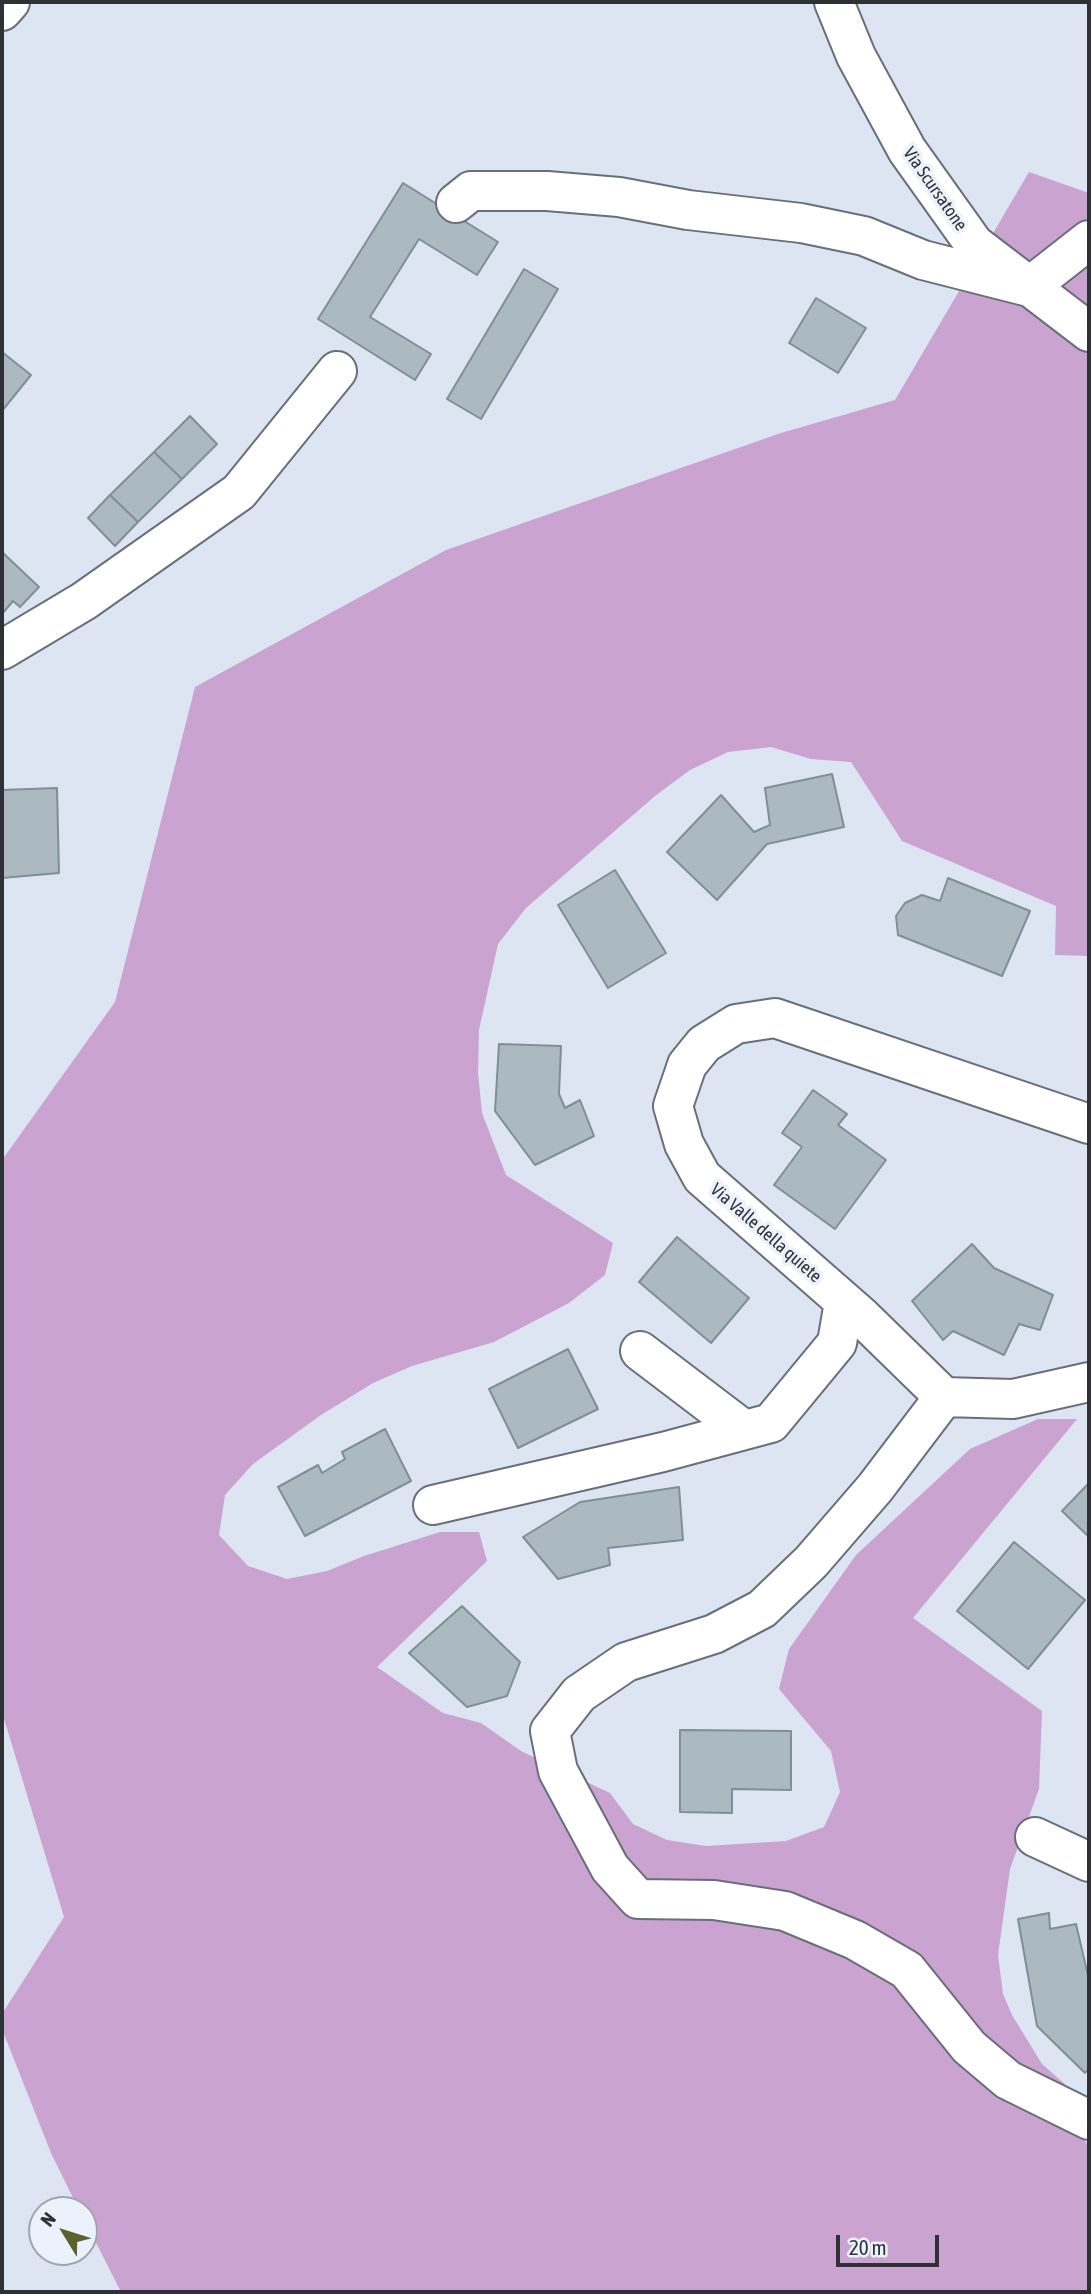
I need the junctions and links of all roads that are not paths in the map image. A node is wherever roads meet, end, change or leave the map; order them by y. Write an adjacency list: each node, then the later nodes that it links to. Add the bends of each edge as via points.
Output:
1 (10, 2): 3 (street)
2 (834, 2): 6 (street, Via Scursatone, via 856,55 907,150 974,244)
3 (2, 11)
4 (456, 203): 6 (street, via 471,191 547,191 801,223 864,236 923,260)
5 (1089, 240): 6 (street)
6 (1029, 287): 7 (street, Via Scursatone)
7 (1089, 332)
8 (337, 371): 9 (street, via 239,492 84,601)
9 (2, 650)
10 (1089, 1124): 11 (street, Via Valle della quiete, via 775,1018 736,1024 704,1044 687,1065 673,1106 684,1144 702,1177)
11 (844, 1301): 14 (street, Via Valle della quiete); 15 (street, via 836,1343 771,1423)
12 (640, 1351): 15 (street)
13 (1089, 1382): 14 (street, via 1013,1399)
14 (944, 1397): 19 (street, via 876,1488 762,1609 714,1634 626,1661 579,1694 550,1731 558,1771 610,1868 638,1899 714,1900 785,1911 855,1940 907,1970 969,2047 1008,2080)
15 (744, 1430): 16 (street)
16 (433, 1505)
17 (1035, 1837): 18 (street)
18 (1089, 1862)
19 (1089, 2120)

